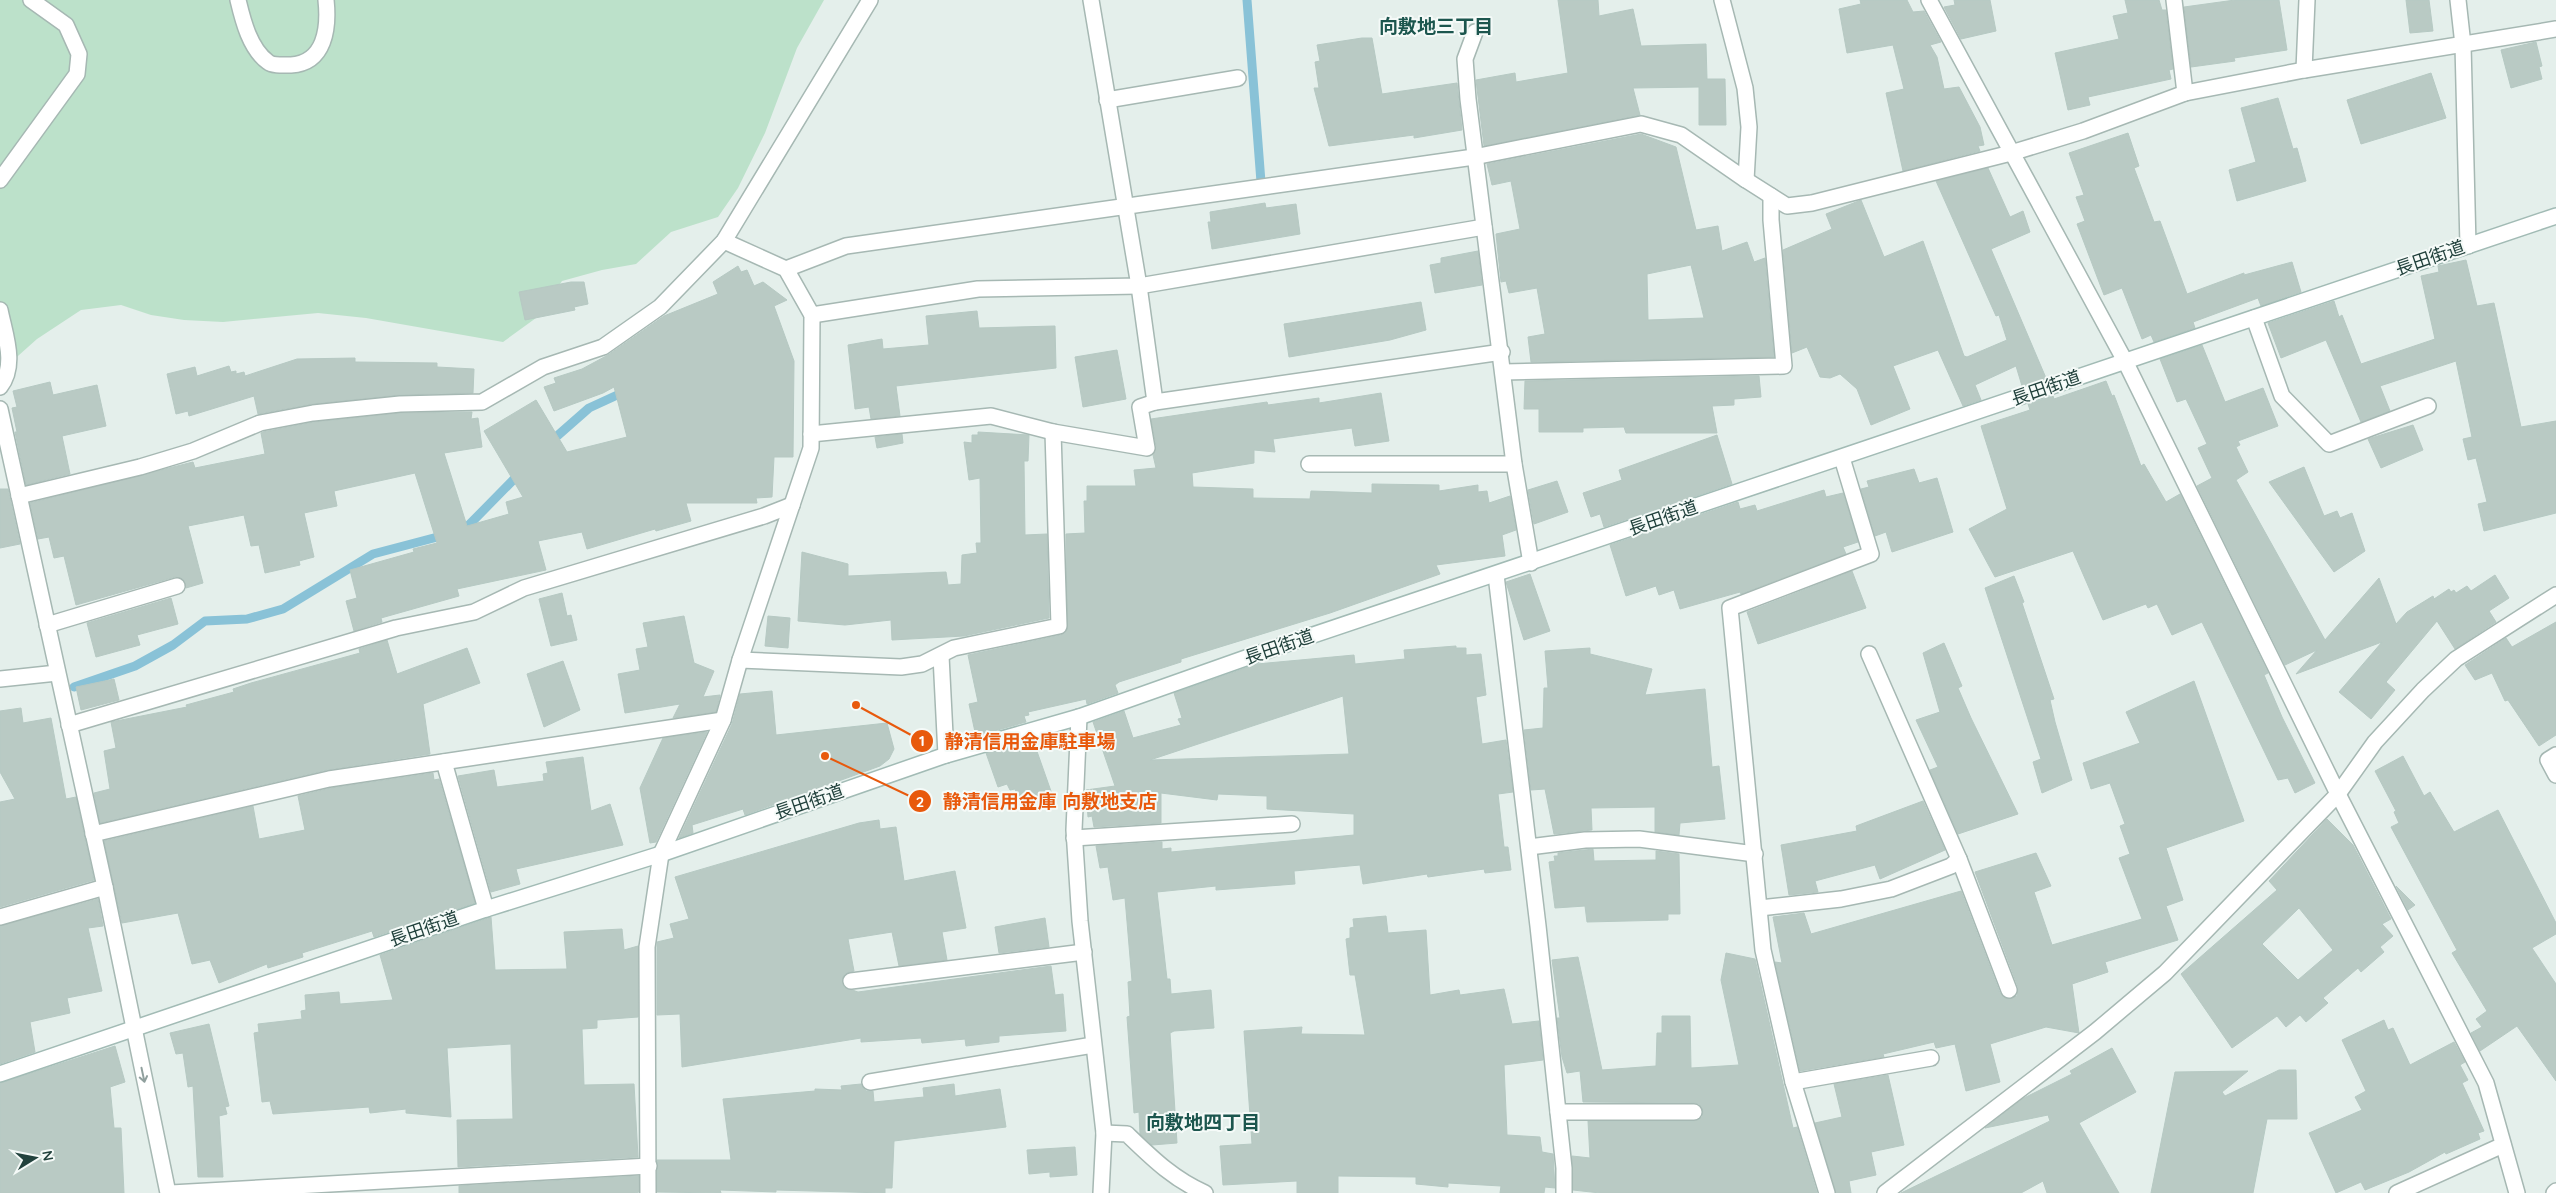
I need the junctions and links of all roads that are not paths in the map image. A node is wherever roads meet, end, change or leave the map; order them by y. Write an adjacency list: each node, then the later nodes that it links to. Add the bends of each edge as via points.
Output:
1 (31, 0): 20 (street, via 66,25 79,54 77,74)
2 (238, 0): 3 (street, via 242,19 256,48 269,63 284,65 302,64 317,54 328,19)
3 (326, 0)
4 (870, 0): 26 (street)
5 (1091, 0): 17 (street)
6 (1722, 0): 21 (street, via 1744,88 1749,127)
7 (1929, 0): 18 (street)
8 (2174, 0): 16 (street)
9 (2308, 0): 14 (street)
10 (2458, 0): 13 (street)
11 (2556, 29): 13 (street)
12 (1475, 32): 19 (street, via 1465,58)
13 (2463, 45): 14 (street); 27 (street)
14 (2304, 70): 16 (street)
15 (1238, 78): 17 (street)
16 (2185, 93): 18 (street)
17 (1107, 100): 23 (street)
18 (2011, 153): 22 (street, via 1834,199 1787,206); 34 (street)
19 (1474, 157): 21 (street, via 1641,124 1681,135); 23 (street); 25 (street)
20 (0, 180)
21 (1746, 180): 22 (street)
22 (1771, 196): 35 (street, via 1784,366)
23 (1124, 208): 28 (street, via 846,246); 29 (street)
24 (2556, 216): 27 (street, 長田街道)
25 (1484, 226): 29 (street); 33 (street)
26 (724, 241): 28 (street); 45 (street, via 660,307 603,347 543,368 482,402 400,404 313,413 260,423 193,451)
27 (2468, 246): 32 (street, 長田街道)
28 (786, 269): 31 (street)
29 (1139, 286): 31 (street, via 978,289); 37 (street)
30 (0, 310): 36 (street, via 10,357 7,378)
31 (812, 315): 41 (street)
32 (2254, 318): 34 (street, 長田街道); 38 (street, via 2282,396 2329,444)
33 (1502, 352): 35 (street); 37 (street)
34 (2126, 362): 42 (street, 長田街道); 64 (street)
35 (1503, 372): 44 (street)
36 (0, 387)
37 (1155, 402): 40 (street, via 1140,406 1147,448)
38 (2428, 406)
39 (0, 409): 45 (street)
40 (1053, 432): 41 (street, via 991,416); 53 (street, via 1060,626 954,648)
41 (811, 434): 46 (street, via 811,448)
42 (1842, 458): 47 (street, 長田街道); 70 (street, via 1871,554 1730,608)
43 (1309, 464): 44 (street)
44 (1514, 464): 47 (street)
45 (19, 496): 51 (street)
46 (792, 505): 54 (street); 59 (street, via 524,588 474,612 396,628)
47 (1531, 563): 48 (street, 長田街道)
48 (1496, 575): 57 (street, 長田街道); 68 (street)
49 (177, 586): 51 (street)
50 (2556, 595): 64 (street, via 2456,659 2375,742)
51 (47, 625): 55 (street)
52 (1869, 654): 71 (street)
53 (941, 656): 54 (street, via 922,664 879,667); 60 (street)
54 (740, 660): 58 (street)
55 (57, 673): 56 (street); 59 (street)
56 (0, 680)
57 (1079, 716): 60 (street, 長田街道); 67 (street)
58 (723, 720): 62 (street); 69 (street)
59 (69, 725): 66 (street)
60 (946, 755): 69 (street, 長田街道)
61 (2556, 755): 63 (street, via 2548,760)
62 (444, 762): 66 (street, via 329,779); 74 (street)
63 (2556, 775)
64 (2338, 794): 88 (street, via 2486,1083); 96 (street, via 2165,973 2095,1032)
65 (1292, 824): 67 (street)
66 (93, 834): 72 (street)
67 (1074, 838): 76 (street)
68 (1529, 847): 70 (street, via 1585,840 1639,839); 85 (street)
69 (661, 854): 74 (street, 長田街道); 89 (street, via 647,947)
70 (1754, 854): 73 (street)
71 (1959, 859): 73 (street, via 1951,866 1891,890); 78 (street)
72 (105, 887): 75 (street); 79 (street)
73 (1760, 908): 84 (street, via 1763,950)
74 (486, 909): 79 (street, 長田街道)
75 (0, 917)
76 (1084, 952): 77 (street); 80 (street)
77 (851, 981)
78 (2009, 990)
79 (133, 1027): 82 (street, 長田街道); 90 (street, one-way to 90)
80 (1093, 1045): 83 (street); 87 (street)
81 (1931, 1058): 84 (street)
82 (0, 1074)
83 (870, 1082)
84 (1793, 1082): 95 (street)
85 (1558, 1112): 86 (street); 94 (street)
86 (1694, 1112)
87 (1104, 1133): 92 (street); 93 (street, via 1127,1134 1159,1166)
88 (2503, 1145): 97 (street); 98 (street)
89 (649, 1166): 90 (street); 91 (street)
90 (170, 1193)
91 (648, 1193)
92 (1101, 1193)
93 (1205, 1193)
94 (1564, 1193)
95 (1827, 1193)
96 (1885, 1193)
97 (2397, 1193)
98 (2517, 1193)

